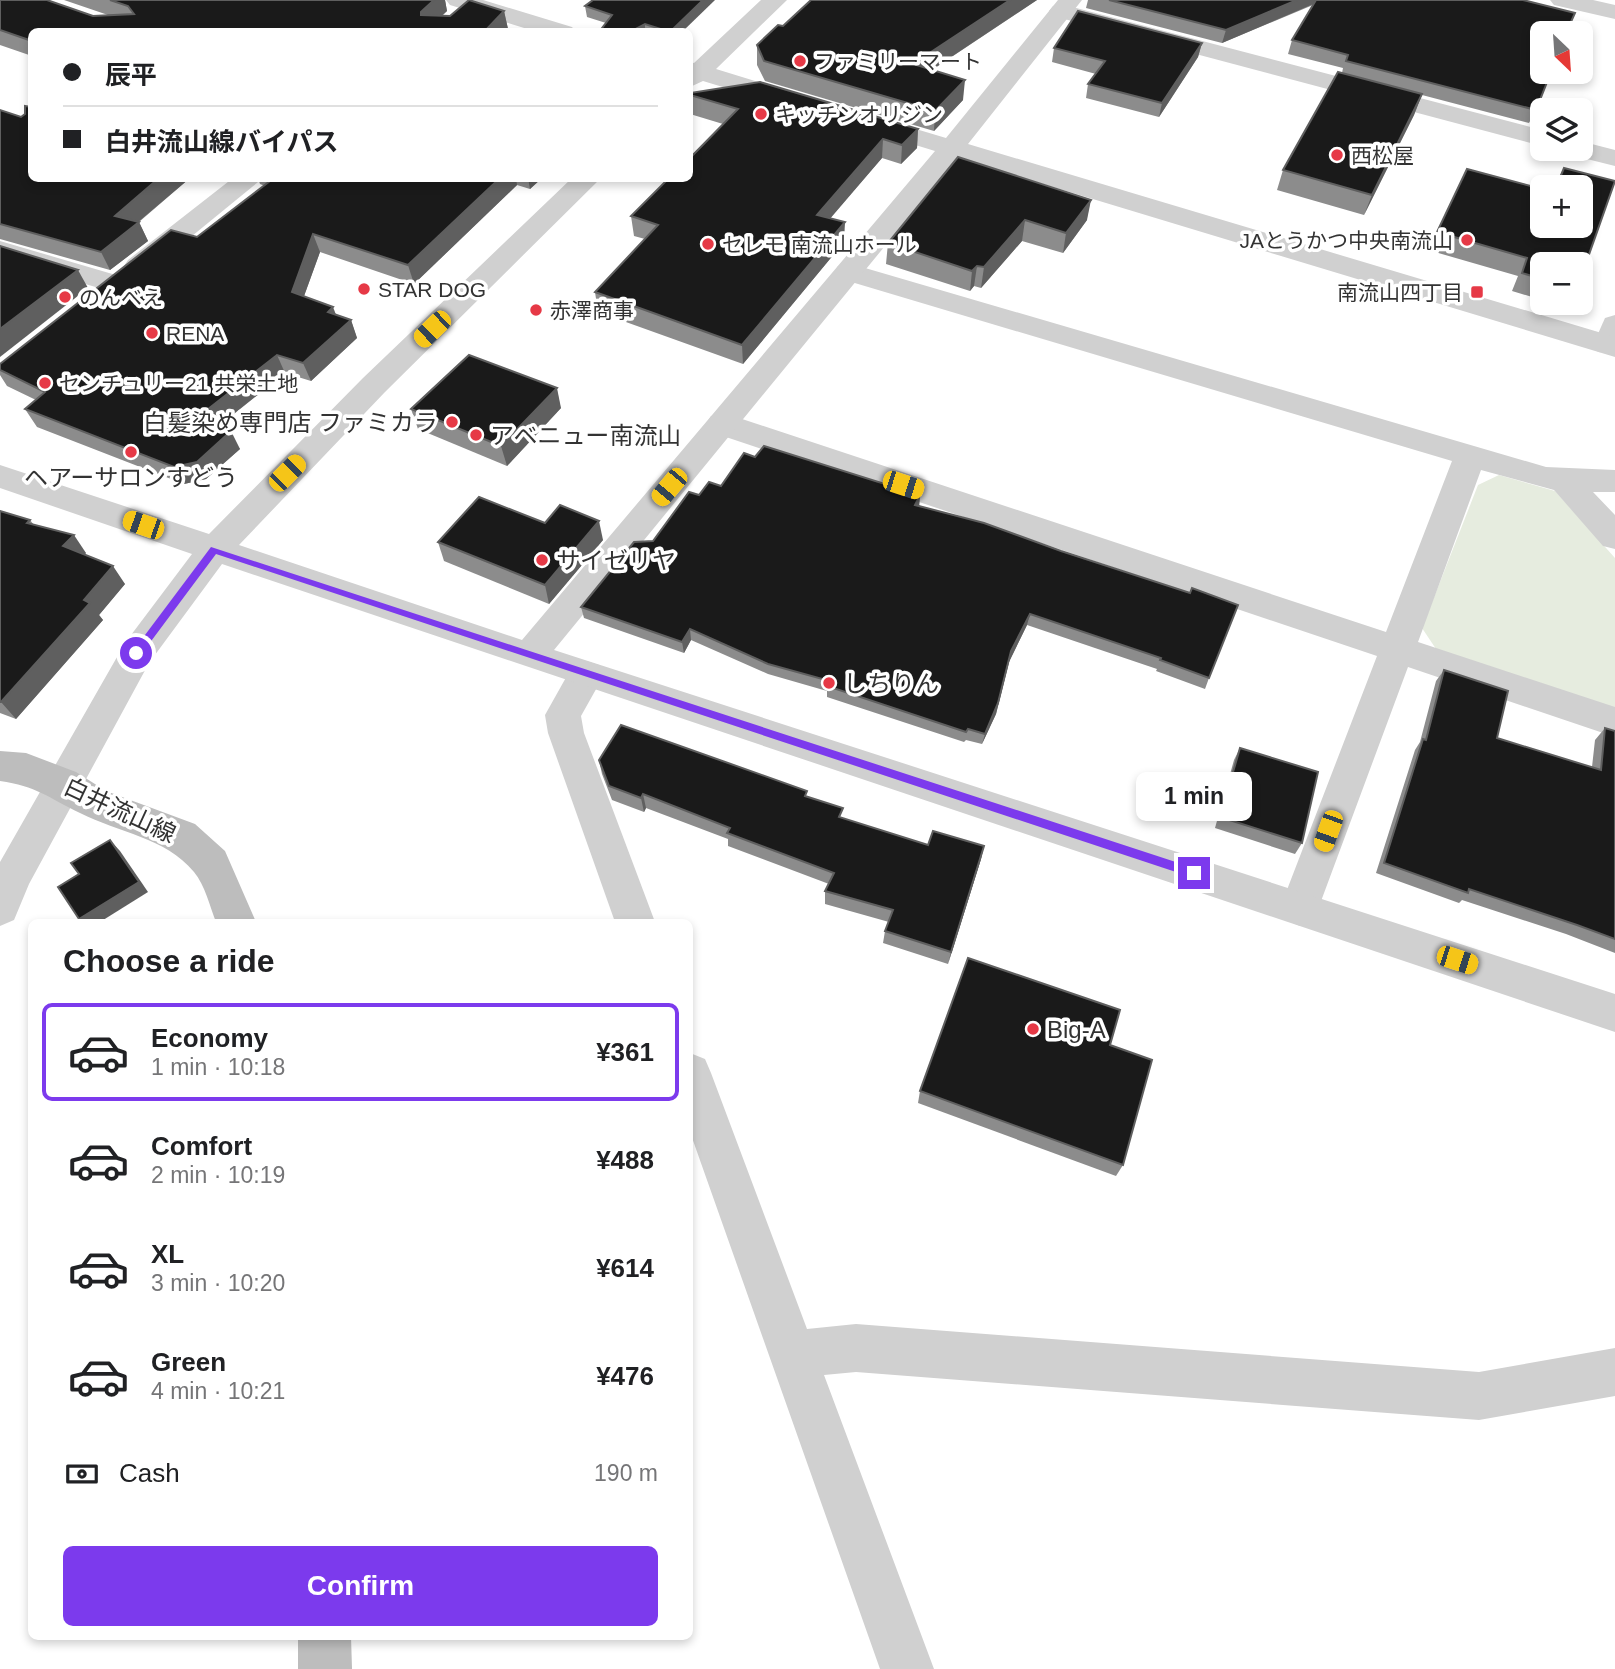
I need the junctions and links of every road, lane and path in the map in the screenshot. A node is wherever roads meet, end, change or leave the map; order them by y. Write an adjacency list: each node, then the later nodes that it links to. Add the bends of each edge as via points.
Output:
1 (775, 0): 8 (street)
2 (1562, 0): 5 (street)
3 (470, 2): 6 (street); 7 (street)
4 (1066, 6): 10 (street); 11 (street)
5 (1615, 12)
6 (448, 25)
7 (551, 28)
8 (693, 72)
9 (693, 73): 11 (street)
10 (1530, 135)
11 (951, 148): 17 (street); 18 (street)
12 (1593, 152): 13 (street)
13 (1615, 158)
14 (584, 182): 25 (street, via 374,385)
15 (243, 184): 16 (street, via 105,292)
16 (0, 250)
17 (848, 272): 19 (street); 20 (street)
18 (1613, 339)
19 (722, 424): 26 (street); 27 (street)
20 (1470, 456): 22 (street); 26 (street)
21 (0, 476): 25 (street)
22 (1565, 481): 23 (street); 24 (street)
23 (1615, 481)
24 (1615, 537)
25 (214, 550): 27 (street); 31 (street, via 136,653)
26 (1395, 650): 29 (street); 33 (street)
27 (529, 656): 28 (street)
28 (586, 675): 33 (street); 35 (street, via 564,716 566,733)
29 (1615, 722)
30 (0, 766): 31 (main road, 白井流山線, via 26,769)
31 (63, 783): 32 (street); 34 (main road, 白井流山線, via 93,802 181,836 211,863)
32 (0, 908)
33 (1300, 908): 36 (street)
34 (235, 919)
35 (634, 919)
36 (1615, 1013)
37 (693, 1081): 38 (street)
38 (792, 1355): 39 (street, via 856,1348 1479,1396); 42 (street)
39 (1615, 1372)
40 (324, 1640): 41 (main road)
41 (325, 1669)
42 (907, 1669)

